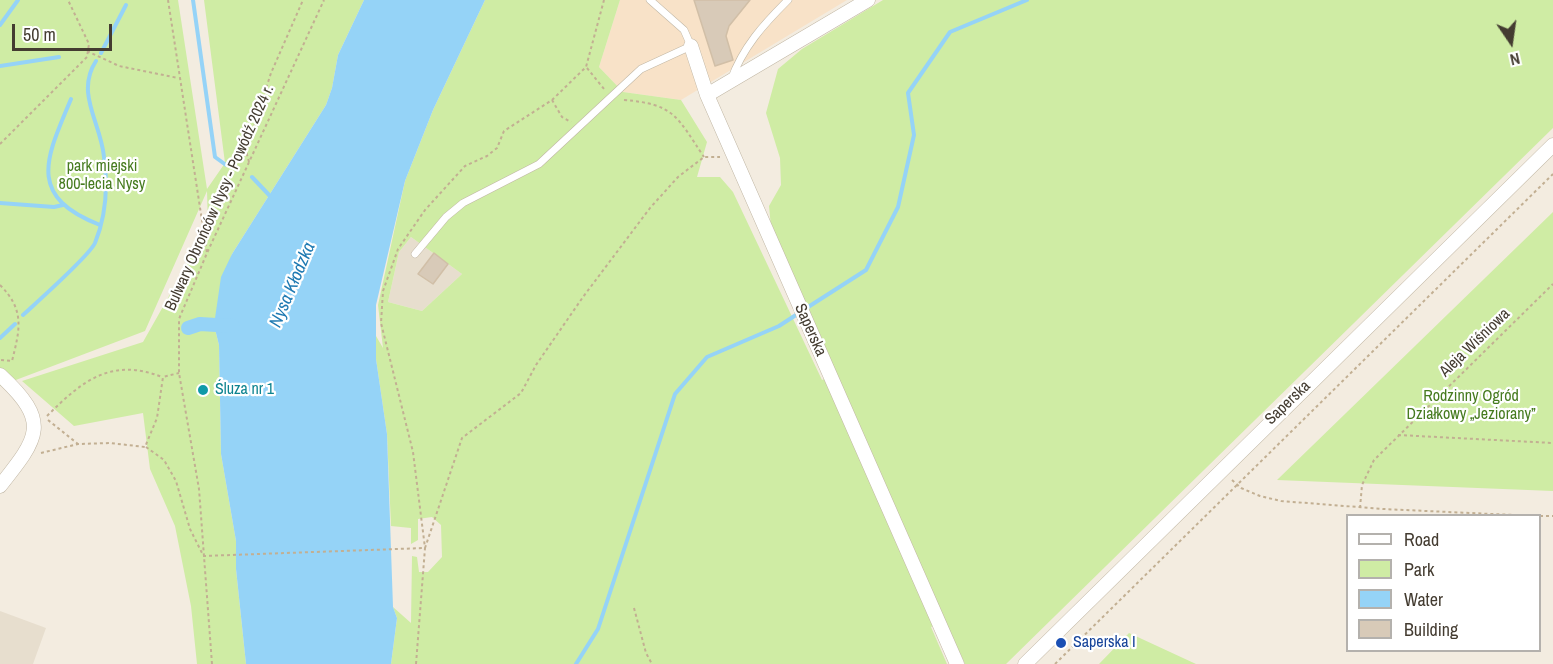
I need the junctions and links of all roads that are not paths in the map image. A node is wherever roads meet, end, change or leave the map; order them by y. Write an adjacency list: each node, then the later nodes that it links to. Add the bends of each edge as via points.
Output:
1 (650, 0): 4 (lane, via 684,30)
2 (788, 0): 5 (lane, via 750,39)
3 (867, 0): 5 (street)
4 (691, 46): 6 (street, Saperska); 8 (lane, via 641,69 539,164 463,203)
5 (731, 81): 6 (street)
6 (707, 95): 11 (street, Saperska)
7 (1553, 145): 12 (street, Saperska)
8 (415, 254)
9 (0, 375): 10 (street, via 27,403 35,428 26,454)
10 (0, 486)
11 (957, 664)
12 (1024, 664)

